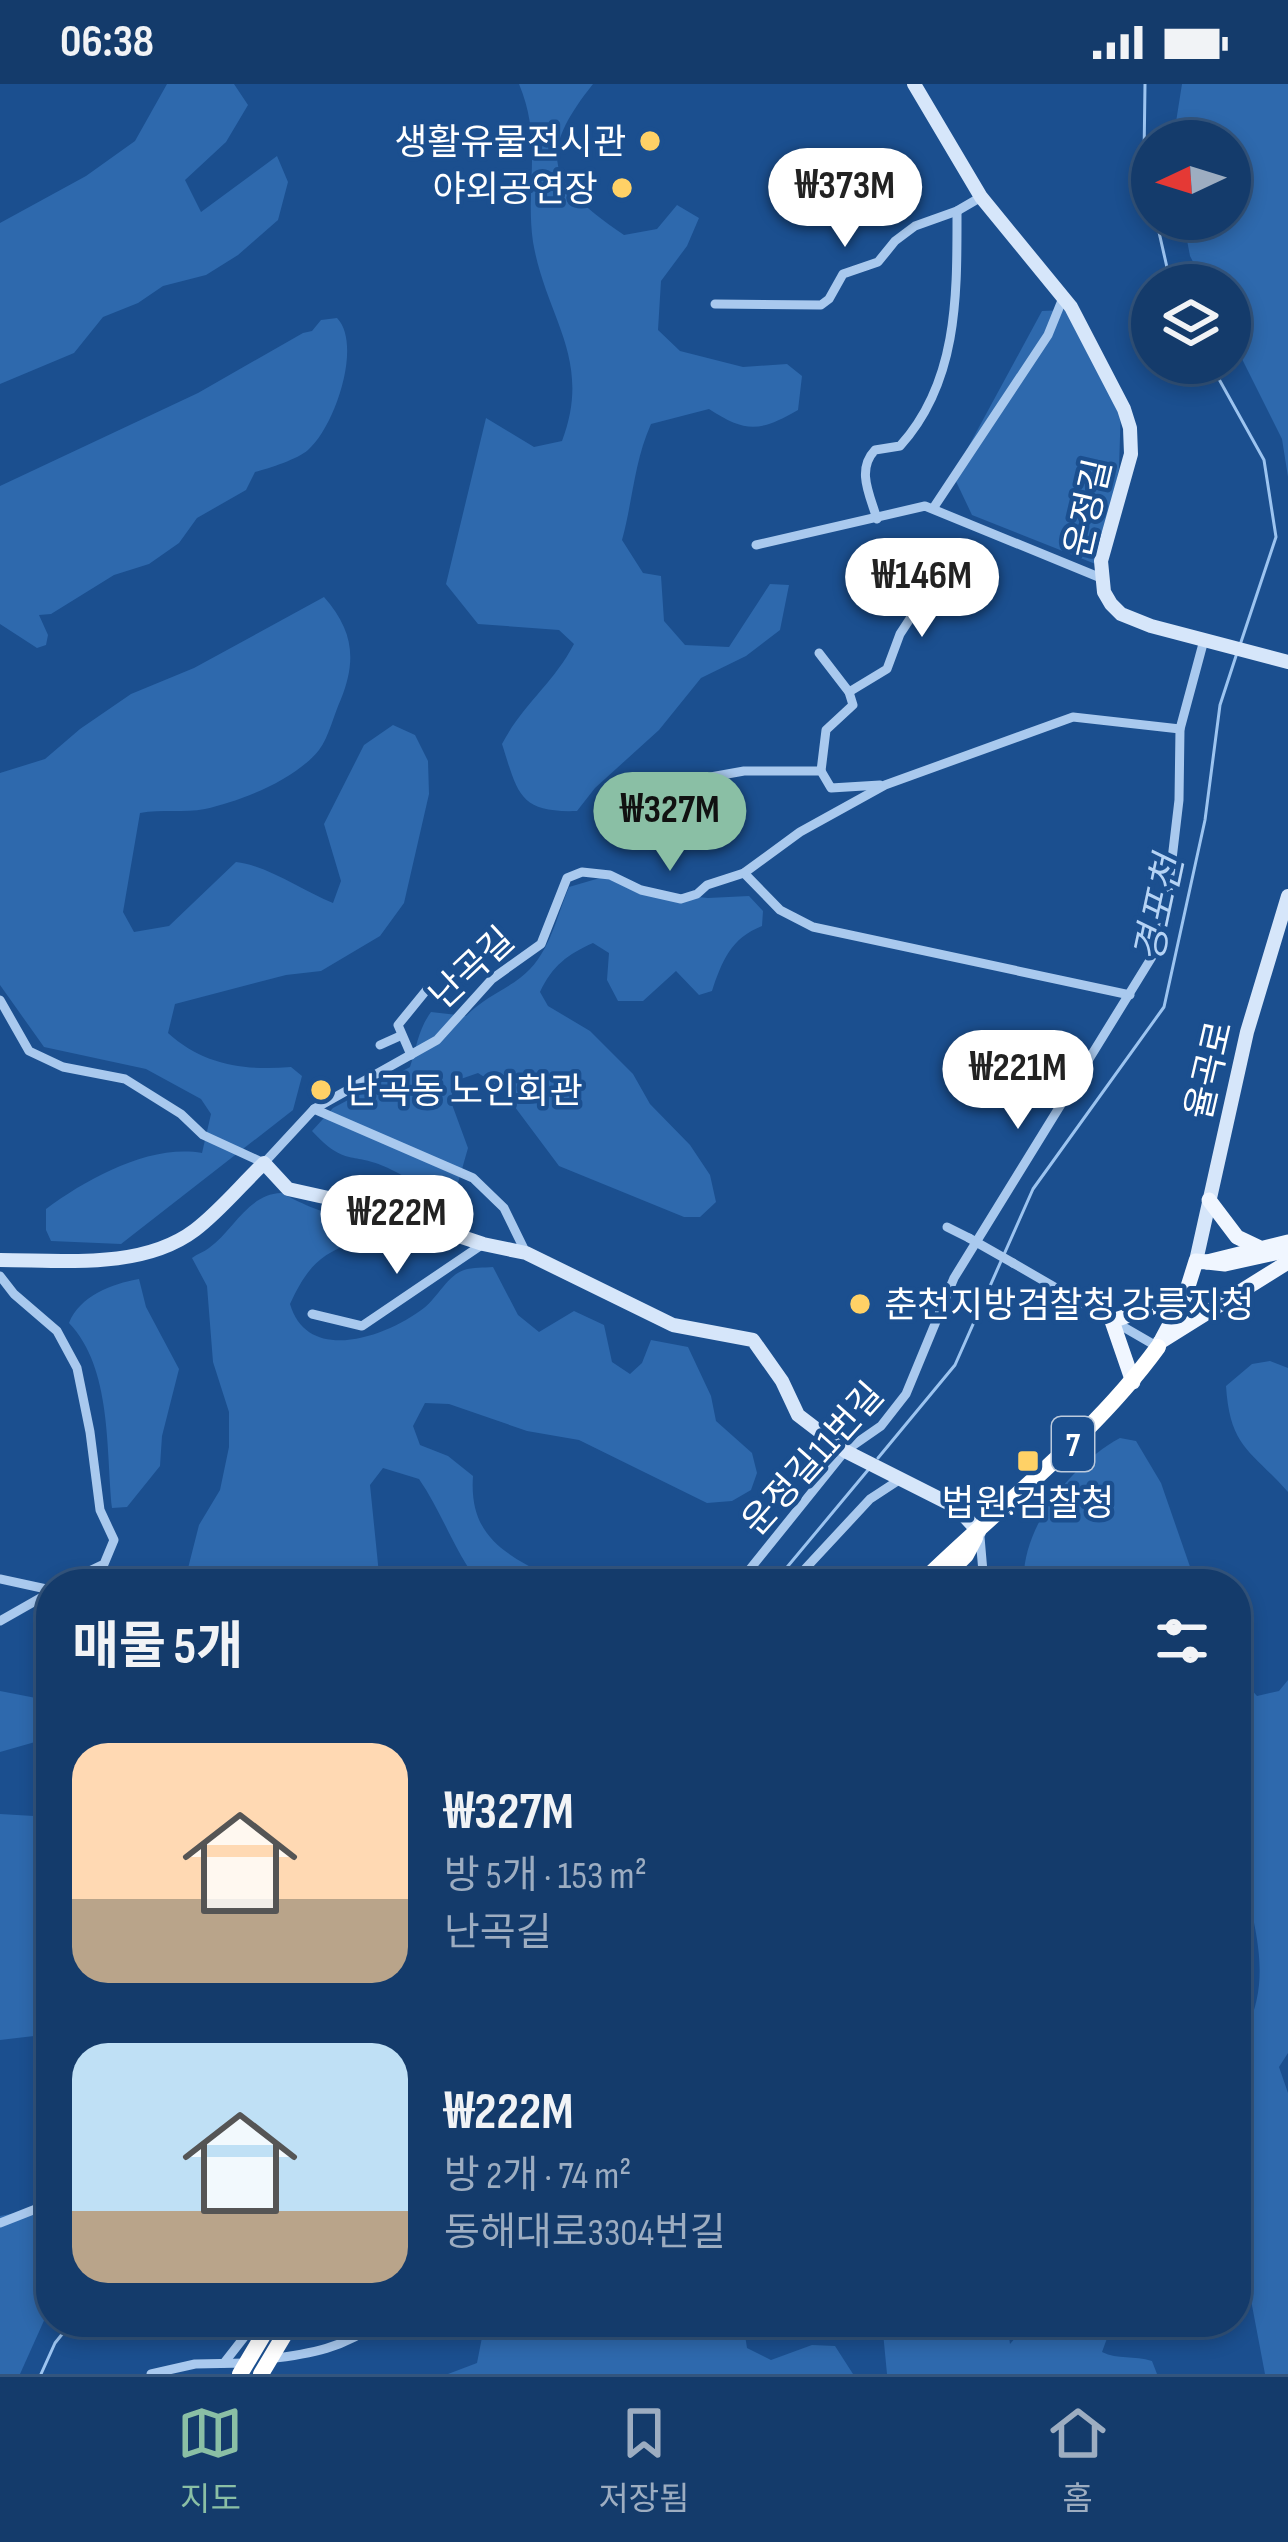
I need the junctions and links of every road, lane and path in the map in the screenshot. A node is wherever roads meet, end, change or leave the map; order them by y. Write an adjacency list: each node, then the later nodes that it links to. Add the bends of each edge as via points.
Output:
1 (913, 87): 2 (street, 운정길)
2 (981, 196): 3 (street); 4 (street, 운정길)
3 (957, 211): 5 (street, via 915,226 878,262 843,274 820,304); 7 (street, via 954,326 935,392 900,446 866,460)
4 (1063, 297): 6 (street, via 1048,335); 9 (street, 운정길, via 1130,428)
5 (715, 304)
6 (934, 507): 7 (street); 9 (street)
7 (878, 519): 8 (street)
8 (756, 545)
9 (1101, 578): 11 (street, 운정길, via 1121,614)
10 (976, 579): 14 (street, via 966,593 915,610 887,669)
11 (1207, 641): 13 (street, 운정길); 15 (street, 운정길11번길)
12 (819, 653): 14 (street)
13 (1288, 662)
14 (849, 692): 16 (street, via 851,710 826,730)
15 (1180, 729): 18 (street, 난곡길, via 1073,717); 22 (street, 운정길11번길, via 1166,910 1155,952)
16 (821, 771): 17 (street); 18 (street, via 831,788)
17 (705, 778)
18 (885, 785): 19 (street, 난곡길)
19 (744, 873): 22 (street, via 780,910 813,927); 26 (street, 난곡길, via 681,899 610,875 567,878 541,944 492,979 437,1040)
20 (1288, 896): 29 (street, 율곡로)
21 (429, 987): 24 (street, via 398,1025)
22 (1130, 995): 44 (street, 운정길11번길, via 954,1278 906,1394)
23 (0, 1000): 28 (street, via 29,1051 125,1079 203,1136)
24 (400, 1036): 25 (street); 26 (street)
25 (380, 1045)
26 (411, 1054): 27 (street, 난곡길)
27 (314, 1109): 28 (street, 난곡길); 34 (street, via 473,1178 504,1208)
28 (264, 1163): 31 (street, via 288,1189); 35 (street, 난곡길, via 169,1246 115,1257)
29 (1209, 1200): 33 (main road, via 1245,1244); 36 (street, 율곡로)
30 (947, 1227): 41 (street, bridge)
31 (483, 1244): 34 (street); 40 (street, via 362,1327)
32 (1288, 1246): 33 (main road); 36 (main road, via 1225,1264)
33 (1267, 1248): 36 (main road)
34 (526, 1253): 44 (street, via 673,1325 753,1340 798,1415)
35 (0, 1260)
36 (1201, 1262): 39 (main road, 7)
37 (1288, 1262): 42 (main road, 7)
38 (0, 1276): 47 (street, via 57,1331 77,1368 100,1510 114,1540)
39 (1185, 1296): 41 (main road); 42 (main road, 7)
40 (312, 1314)
41 (1112, 1321): 42 (street); 43 (main road)
42 (1159, 1345): 43 (highway, 7)
43 (1132, 1382): 46 (highway, 7)
44 (852, 1455): 45 (street); 48 (street, 운정길11번길)
45 (894, 1476): 46 (street, via 956,1507); 49 (street)
46 (979, 1532): 50 (highway, 7); 51 (highway, 7); 52 (street)
47 (94, 1569)
48 (751, 1569)
49 (805, 1569)
50 (935, 1569)
51 (952, 1569)
52 (983, 1569)
53 (0, 1580): 54 (street)
54 (36, 1588)
55 (36, 1600): 56 (street)
56 (0, 1621)
57 (36, 2209): 58 (street)
58 (0, 2223)
59 (244, 2337): 63 (street)
60 (266, 2337): 64 (highway)
61 (279, 2337): 64 (highway)
62 (357, 2337): 64 (street)
63 (224, 2363): 64 (street); 65 (street)
64 (254, 2367)
65 (152, 2374)

